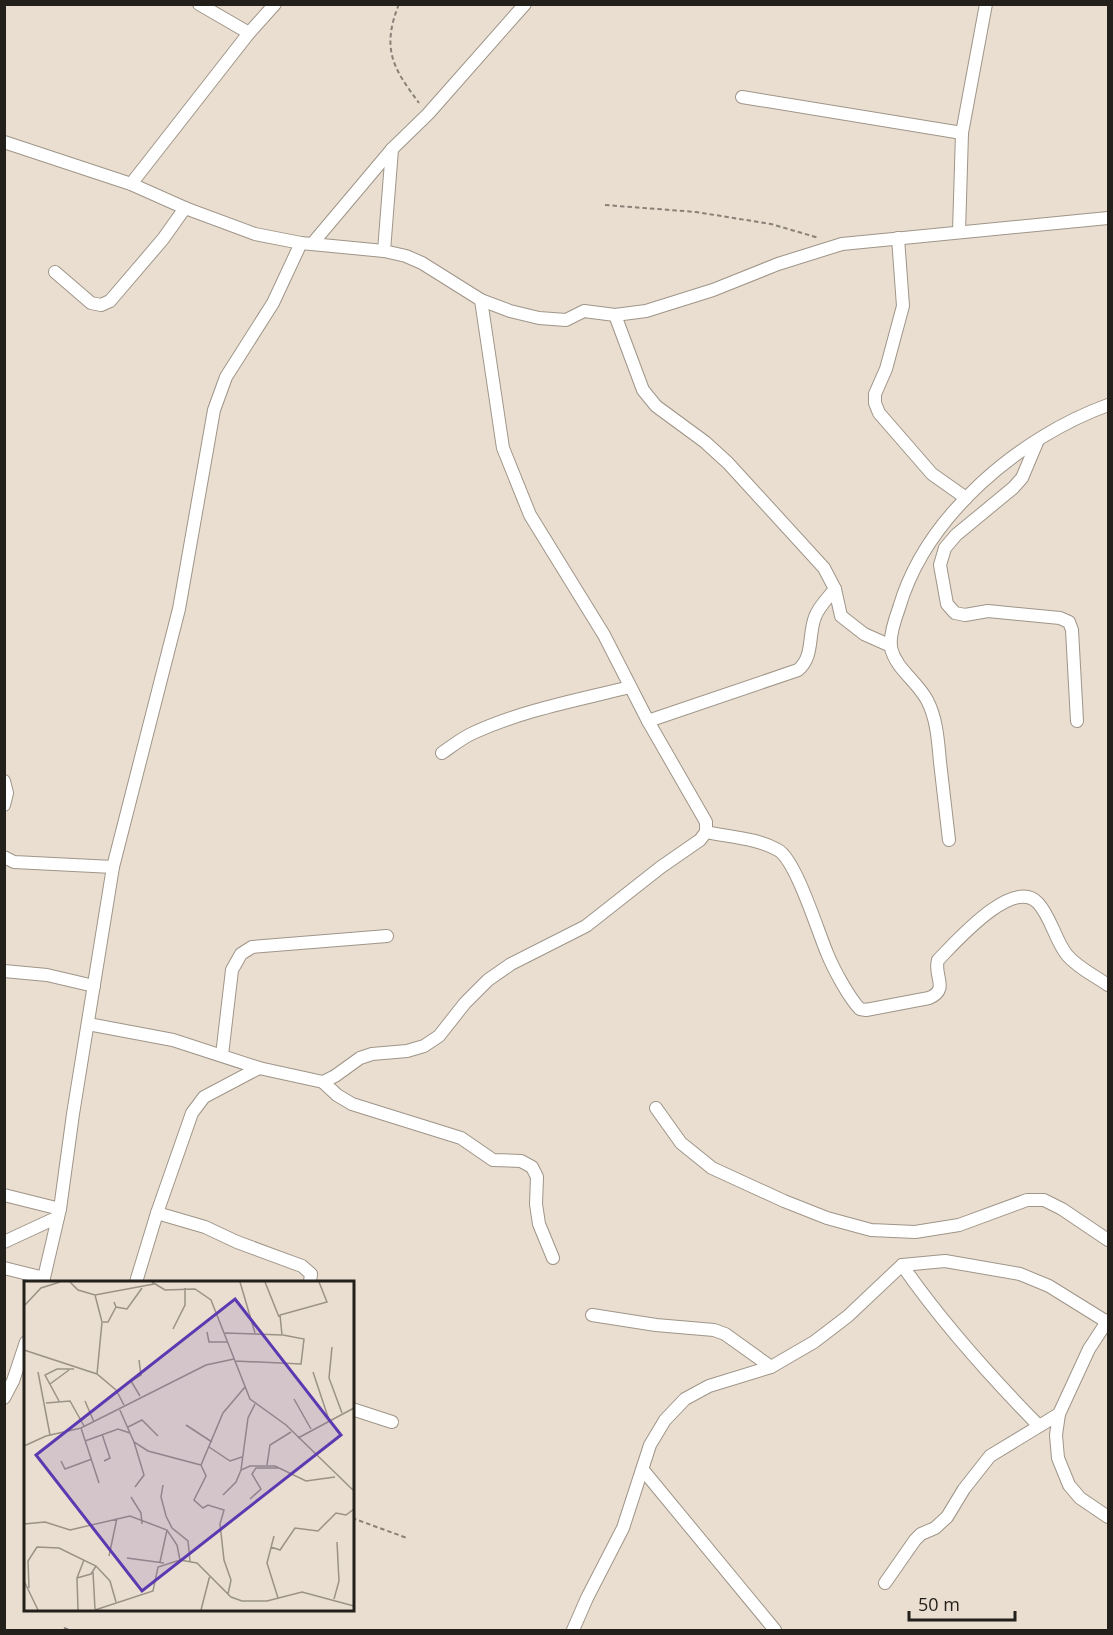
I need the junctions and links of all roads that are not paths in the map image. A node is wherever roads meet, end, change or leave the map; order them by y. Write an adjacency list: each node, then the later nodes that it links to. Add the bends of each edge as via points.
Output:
1 (199, 4): 5 (street)
2 (275, 4): 5 (street)
3 (525, 4): 9 (street)
4 (985, 5): 7 (street)
5 (249, 33): 10 (street)
6 (742, 97): 7 (street)
7 (962, 133): 13 (street)
8 (4, 142): 10 (street)
9 (392, 149): 15 (street); 16 (street)
10 (131, 184): 11 (street)
11 (185, 208): 15 (street, via 255,234); 17 (street, via 110,302 92,303)
12 (1108, 218): 13 (street)
13 (959, 232): 14 (street)
14 (898, 238): 19 (street, via 842,244 646,311); 22 (street, via 903,306 875,403 879,413 932,474)
15 (306, 244): 16 (street); 34 (street, via 226,377 214,410 178,609)
16 (384, 251): 18 (street, via 422,262)
17 (55, 272)
18 (481, 300): 19 (street, via 539,318 566,320 584,311); 25 (street, via 503,448 530,515 604,635)
19 (615, 315): 23 (street, via 643,390 657,406 728,463 825,568)
20 (1108, 405): 21 (street)
21 (1038, 440): 22 (street, via 1009,459); 26 (street, via 1022,478 956,535 945,548 940,565 947,604 954,613 988,611 1069,622)
22 (966, 498): 24 (street, via 929,545 904,588)
23 (835, 589): 24 (street, via 841,616 864,634); 27 (street, via 815,616 808,658 798,670)
24 (891, 646): 32 (street, via 896,662 927,700 936,722)
25 (630, 687): 27 (street); 28 (street, via 494,724)
26 (1077, 721)
27 (648, 722): 31 (street, via 706,822)
28 (442, 753)
29 (4, 781): 30 (street, via 8,793)
30 (4, 805)
31 (706, 832): 37 (street, via 764,843 781,851 796,876 828,957 860,1009 936,995 940,988 938,960 988,912 1015,897 1027,896 1039,904 1067,956); 42 (street, via 586,926 488,980 439,1036 424,1046 360,1058)
32 (949, 840)
33 (4, 857): 34 (street, via 14,862)
34 (113, 867): 38 (street)
35 (387, 936): 40 (street, via 252,946 241,954 232,970)
36 (4, 971): 38 (street, via 47,975)
37 (1108, 985)
38 (94, 986): 39 (street)
39 (88, 1024): 40 (street, via 173,1040); 45 (street)
40 (222, 1055): 41 (street)
41 (259, 1068): 42 (street); 46 (street, via 204,1097 192,1113)
42 (323, 1082): 49 (street, via 352,1104 461,1138 493,1160 521,1161 532,1167 537,1177 539,1224)
43 (656, 1108): 47 (street, via 681,1143 712,1168 826,1218 871,1230 915,1232 959,1225 1027,1200 1044,1200)
44 (4, 1195): 45 (street)
45 (59, 1213): 48 (street); 52 (street)
46 (157, 1213): 53 (street); 54 (street, via 205,1227 302,1266 311,1274)
47 (1108, 1240)
48 (4, 1242)
49 (553, 1258)
50 (902, 1265): 56 (street, via 945,1262 1020,1274); 58 (street, via 848,1316); 63 (street, via 983,1369)
51 (4, 1268): 52 (street)
52 (43, 1280)
53 (136, 1281)
54 (310, 1281)
55 (592, 1316): 58 (street, via 714,1330)
56 (1108, 1321): 61 (street, via 1089,1349)
57 (24, 1348): 59 (street)
58 (771, 1367): 64 (street, via 709,1386 685,1399 665,1420 650,1445)
59 (4, 1398)
60 (354, 1410): 62 (street)
61 (1059, 1414): 63 (street); 65 (street, via 1058,1458 1069,1485 1080,1498)
62 (393, 1422)
63 (1039, 1426): 66 (street, via 990,1456 947,1517 915,1540)
64 (643, 1470): 67 (street, via 622,1528); 68 (street)
65 (1108, 1517)
66 (885, 1583)
67 (573, 1630)
68 (775, 1630)

